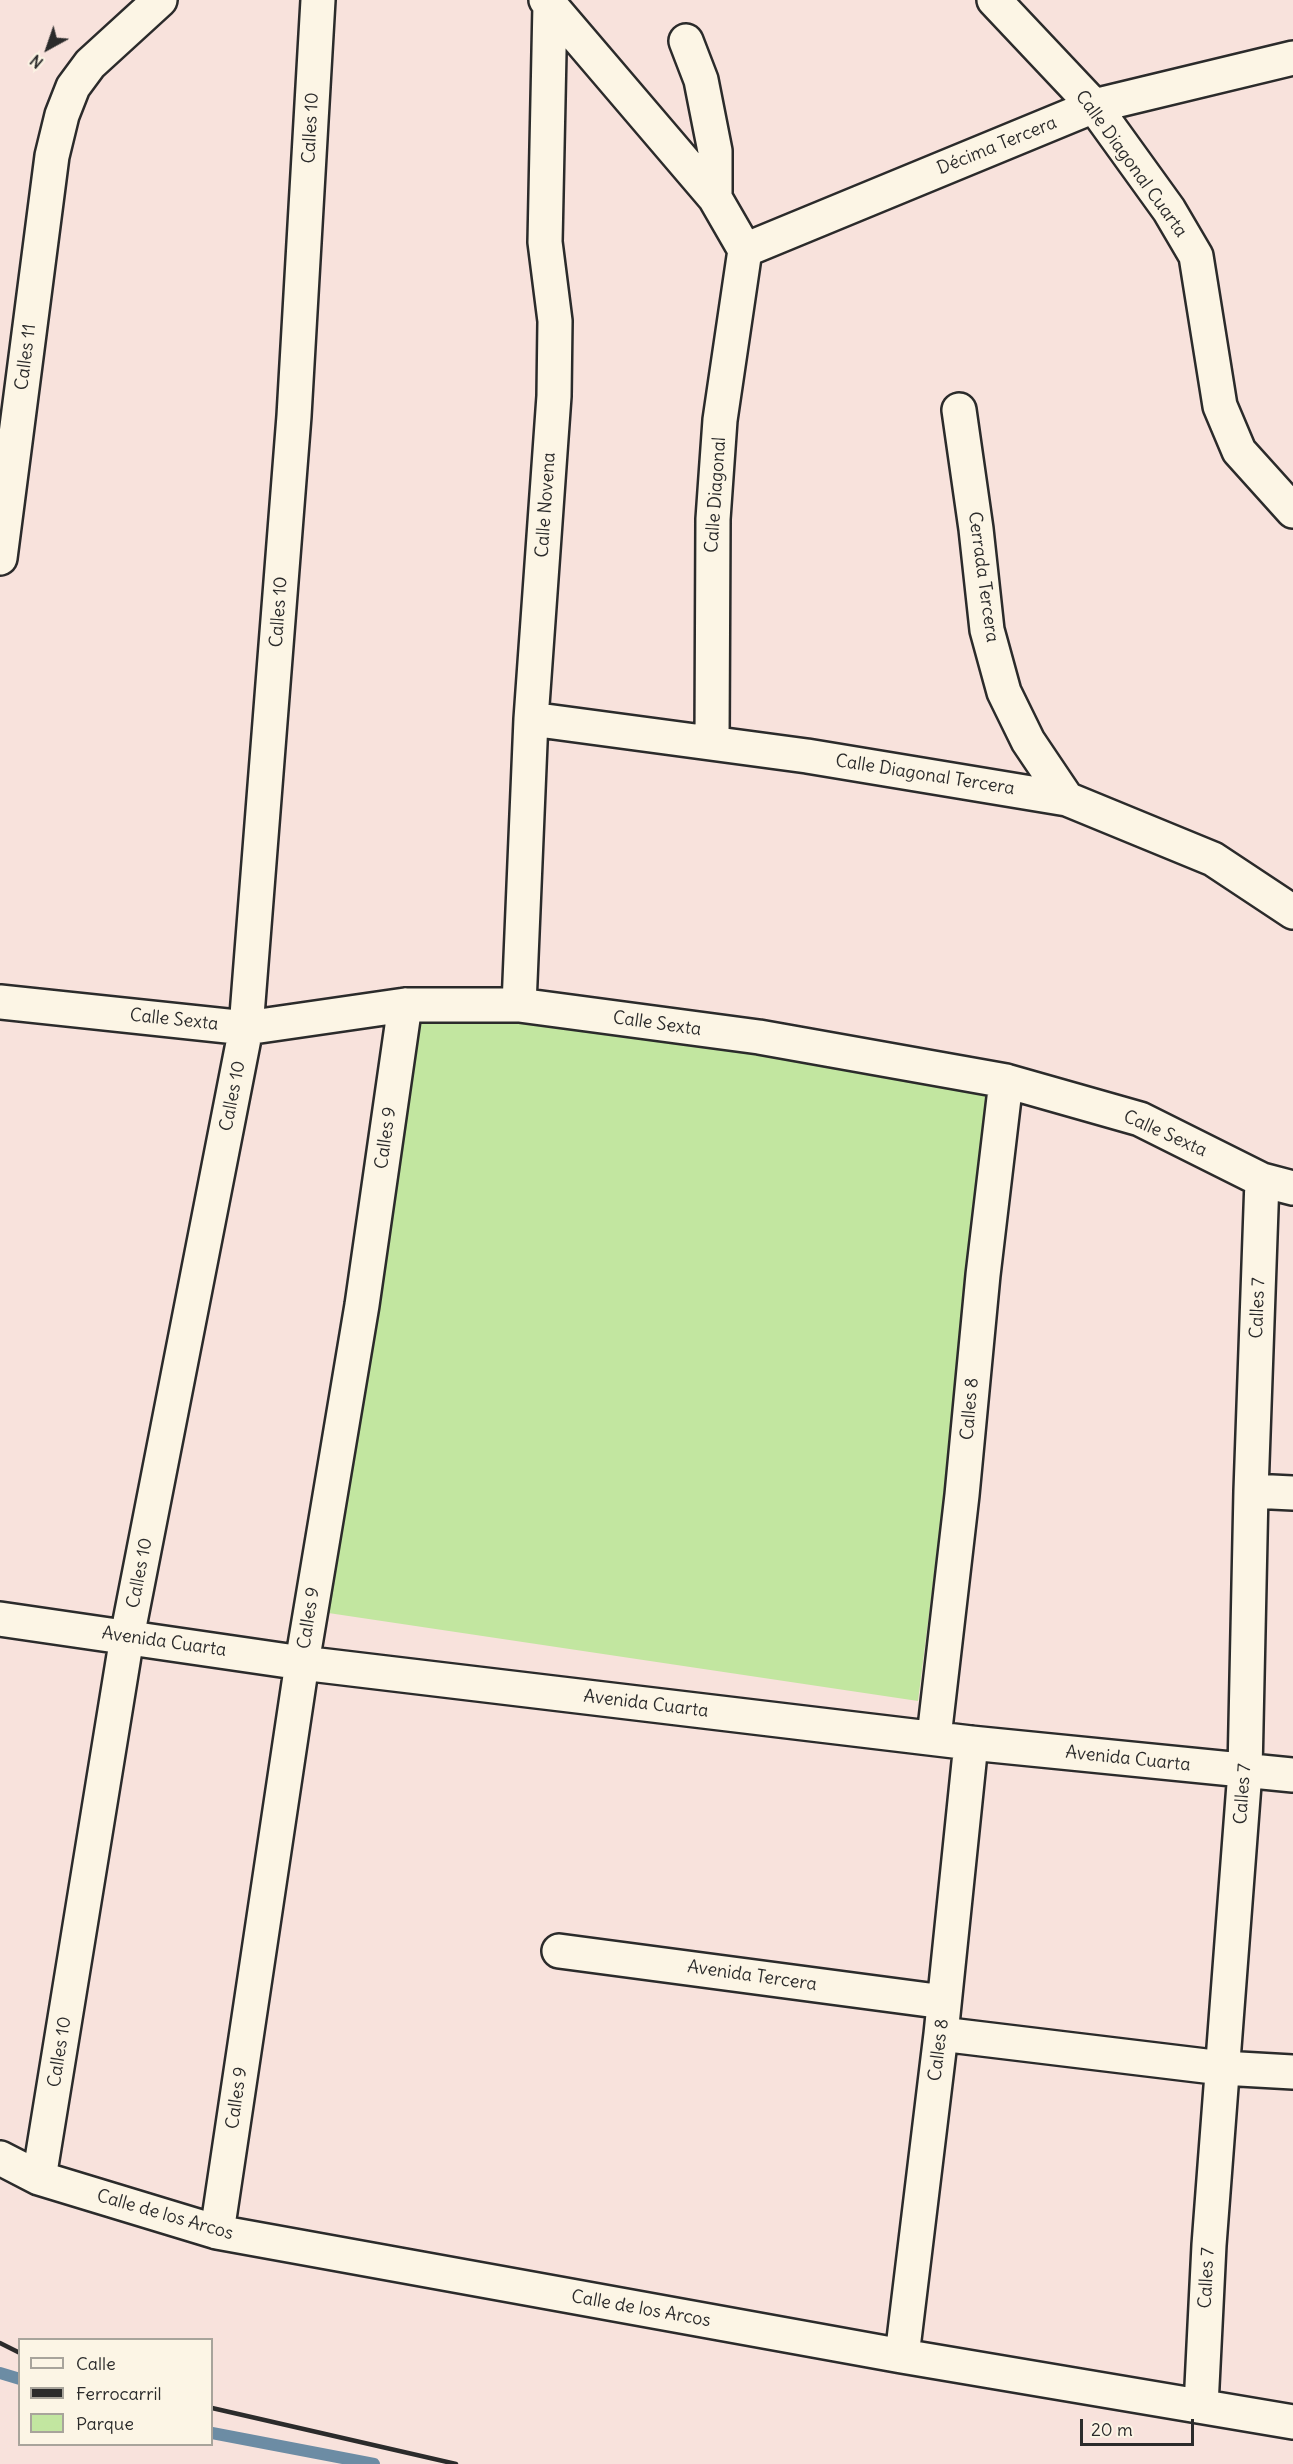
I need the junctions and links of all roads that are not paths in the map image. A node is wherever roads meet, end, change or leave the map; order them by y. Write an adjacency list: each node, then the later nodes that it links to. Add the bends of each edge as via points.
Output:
1 (160, 0): 12 (street, Calles 11, via 90,64 73,87 62,116 52,156)
2 (318, 0): 20 (street, Calles 10, via 293,428)
3 (994, 0): 7 (street, Calle Diagonal Cuarta)
4 (548, 2): 8 (street); 13 (street, Calle Novena, via 545,242 555,321 554,396)
5 (686, 41): 8 (street, via 701,80 715,151)
6 (1293, 58): 7 (street, Décima Tercera)
7 (1094, 106): 9 (street, Décima Tercera); 11 (street, Calle Diagonal Cuarta, via 1169,210 1196,256 1220,406 1239,451)
8 (715, 198): 9 (street)
9 (745, 250): 14 (street, Calle Diagonal, via 720,420 713,519)
10 (959, 410): 15 (street, Cerrada Tercera, via 987,630 1004,692 1028,741)
11 (1293, 511)
12 (0, 558)
13 (531, 719): 14 (street, Calle Diagonal Tercera); 19 (street, Calle Novena)
14 (712, 742): 15 (street, Calle Diagonal Tercera)
15 (1067, 798): 16 (street, Calle Diagonal Tercera, via 1213,859)
16 (1293, 912)
17 (0, 1002): 20 (street, Calle Sexta)
18 (405, 1005): 19 (street, Calle Sexta); 20 (street, Calle Sexta); 27 (street, Calles 9, via 362,1305)
19 (519, 1005): 21 (street, Calle Sexta, via 759,1037)
20 (246, 1028): 26 (street, Calles 10)
21 (1006, 1081): 22 (street, Calle Sexta, via 1140,1119); 28 (street, Calles 8)
22 (1278, 1184): 23 (street, Calles 7)
23 (1251, 1491): 24 (street); 30 (street, Calles 7)
24 (1293, 1493)
25 (0, 1619): 26 (street, Avenida Cuarta)
26 (127, 1637): 27 (street, Avenida Cuarta); 38 (street, Calles 10)
27 (302, 1663): 28 (street, Avenida Cuarta); 39 (street, Calles 9)
28 (934, 1737): 29 (street, Avenida Cuarta)
29 (971, 1743): 30 (street, Avenida Cuarta); 33 (street, Calles 8)
30 (1245, 1772): 31 (street, Avenida Cuarta); 35 (street, Calles 7)
31 (1293, 1775)
32 (560, 1951): 33 (street, Avenida Tercera)
33 (944, 2002): 34 (street, Calles 8)
34 (941, 2034): 35 (street); 40 (street, Calles 8)
35 (1222, 2068): 36 (street); 41 (street, Calles 7)
36 (1293, 2073)
37 (0, 2158): 38 (street, Calle de los Arcos)
38 (39, 2178): 39 (street, Calle de los Arcos)
39 (217, 2232): 40 (street, Calle de los Arcos)
40 (903, 2356): 41 (street, Calle de los Arcos)
41 (1201, 2406): 42 (street, Calle de los Arcos)
42 (1293, 2422)

